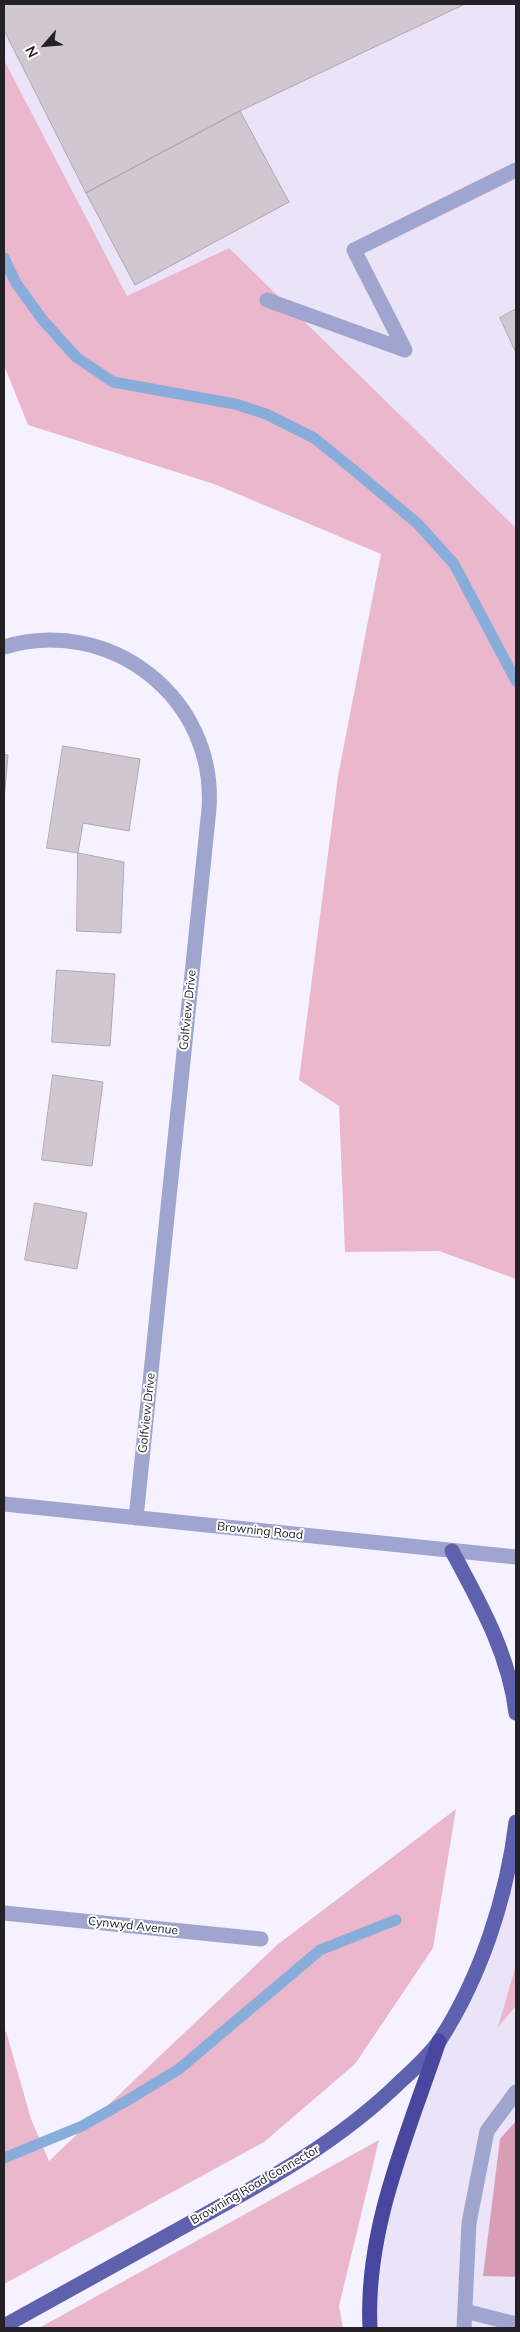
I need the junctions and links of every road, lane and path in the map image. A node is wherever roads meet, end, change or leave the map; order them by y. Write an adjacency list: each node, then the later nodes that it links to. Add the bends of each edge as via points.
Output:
1 (516, 170): 2 (street, via 354,250 404,350)
2 (267, 300)
3 (4, 647): 5 (street, Golfview Drive, via 39,639 65,640 111,652 135,664 153,676 182,710 200,742 208,765 211,786 209,809)
4 (4, 1504): 5 (street, Browning Road)
5 (136, 1518): 6 (street, Browning Road)
6 (452, 1551): 7 (street, Browning Road); 8 (main road, via 497,1639)
7 (516, 1557)
8 (516, 1713)
9 (516, 1822): 12 (main road, Browning Road Connector, via 506,1882 495,1920 460,2004)
10 (4, 1913): 11 (street, Cynwyd Avenue)
11 (262, 1939)
12 (439, 2041): 16 (main road, Browning Road Connector, via 390,2092 332,2140 298,2163); 17 (highway, via 384,2204 371,2275)
13 (516, 2092): 14 (street, via 487,2132 469,2223)
14 (465, 2311): 15 (street); 18 (street)
15 (516, 2324)
16 (4, 2326)
17 (370, 2328)
18 (464, 2328)

